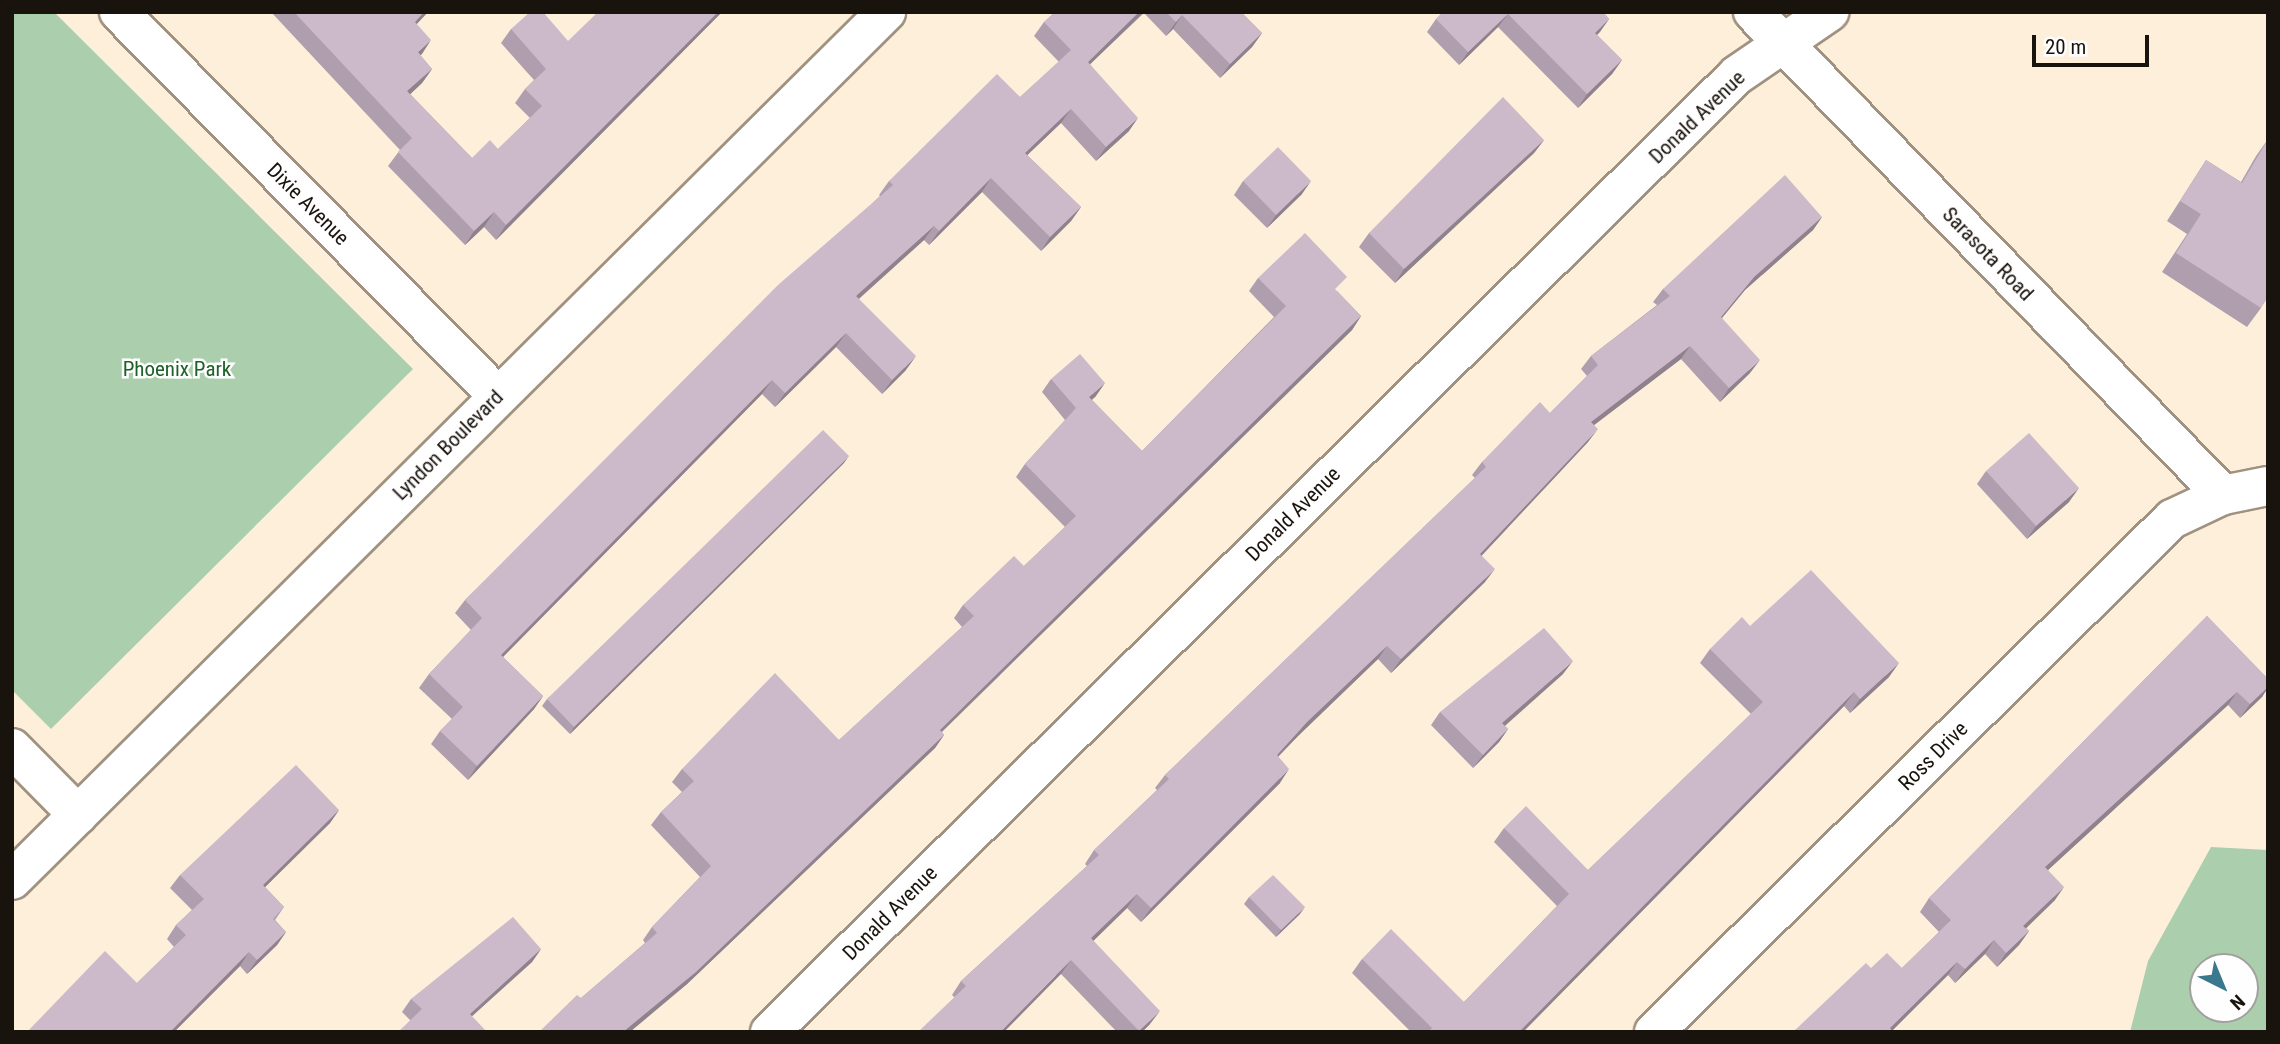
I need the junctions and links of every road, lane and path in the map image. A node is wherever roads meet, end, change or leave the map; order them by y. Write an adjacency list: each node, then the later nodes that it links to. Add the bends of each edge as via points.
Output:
1 (119, 12): 6 (street, Dixie Avenue)
2 (886, 12): 6 (street, Lyndon Boulevard)
3 (1753, 12): 5 (street, Sarasota Road)
4 (1829, 12): 5 (street, Donald Avenue)
5 (1785, 45): 8 (street, Sarasota Road); 12 (street, Donald Avenue, via 1737,75)
6 (497, 395): 10 (street, Lyndon Boulevard)
7 (2268, 486): 8 (street, Ross Drive)
8 (2223, 495): 13 (street, Ross Drive, via 2172,519)
9 (12, 748): 10 (street)
10 (78, 816): 11 (street, Lyndon Boulevard)
11 (12, 880)
12 (770, 1032)
13 (1654, 1032)

